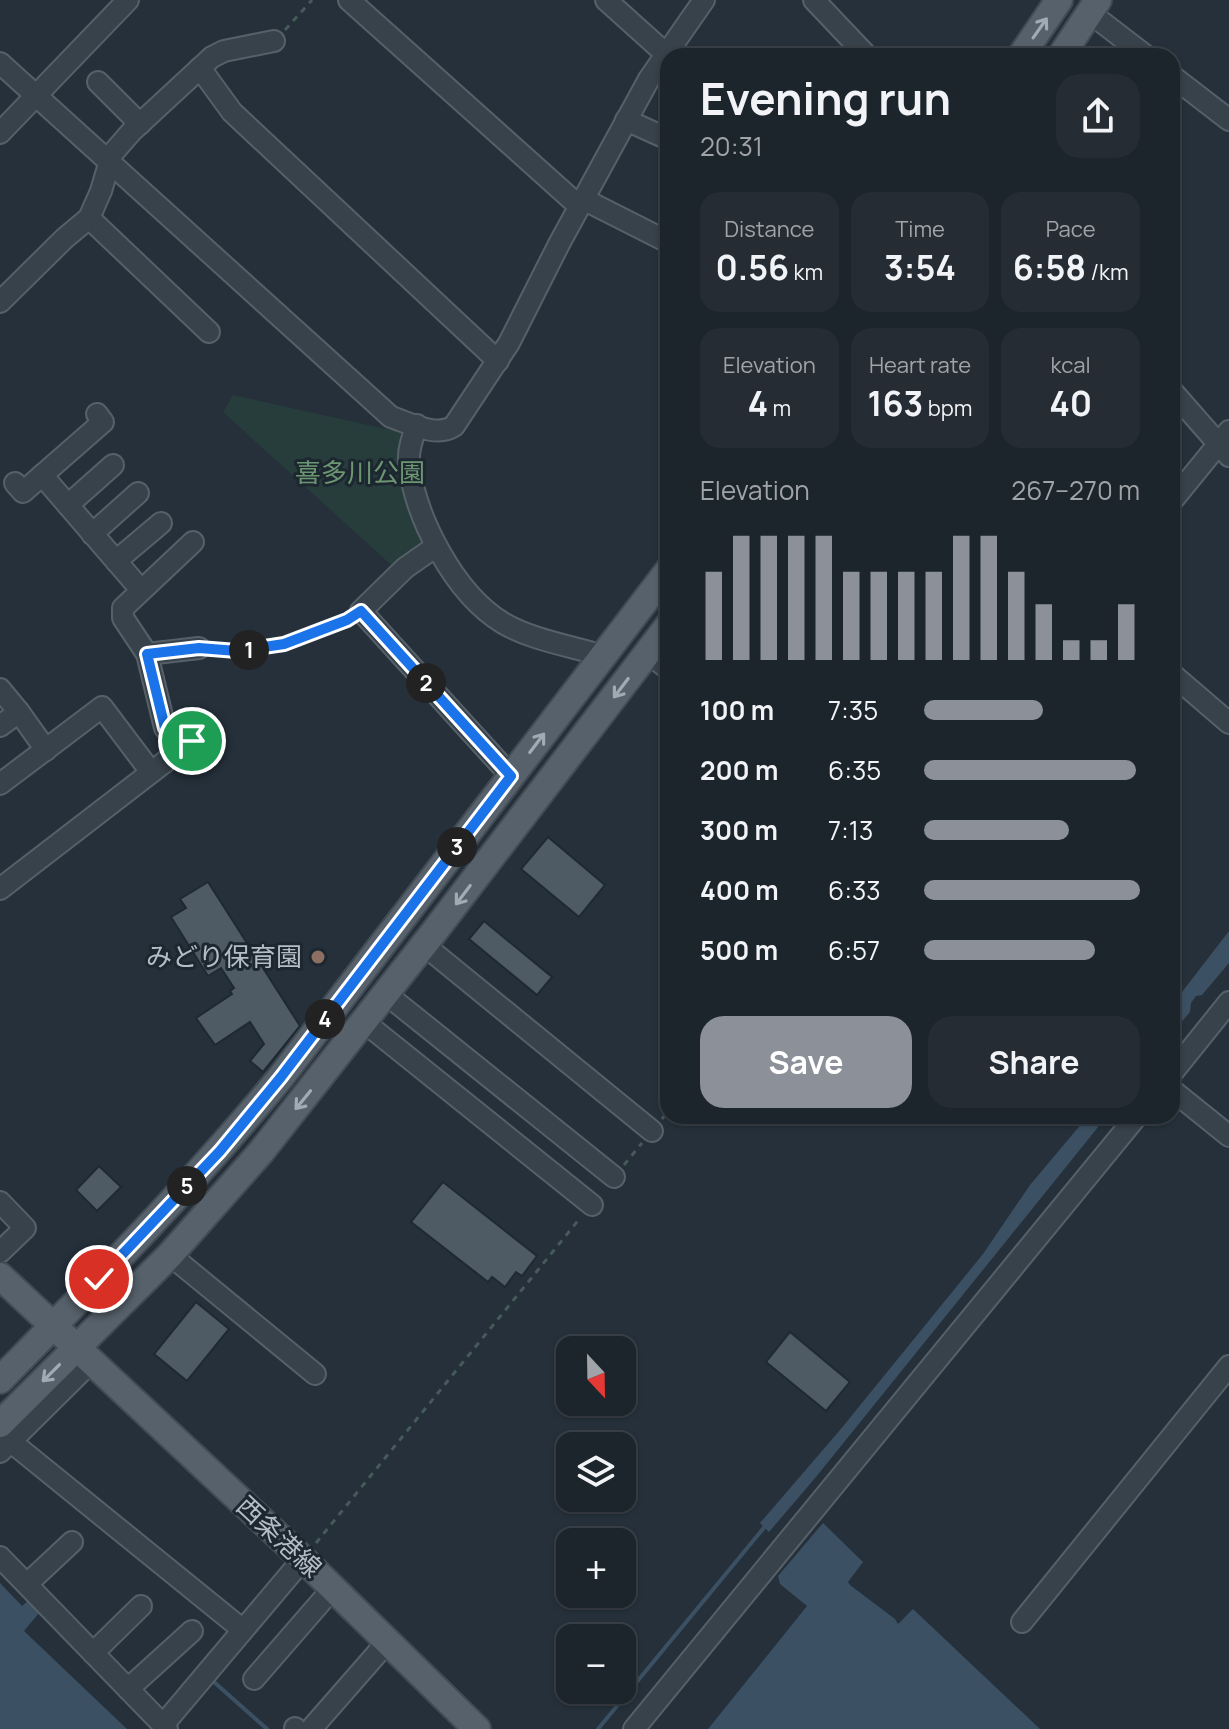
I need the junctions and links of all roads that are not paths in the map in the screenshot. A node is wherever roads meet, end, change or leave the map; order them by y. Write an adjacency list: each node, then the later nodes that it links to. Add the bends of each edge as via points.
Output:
1 (128, 0): 20 (street)
2 (349, 0): 27 (street)
3 (606, 0): 14 (street)
4 (704, 0): 9 (street)
5 (1059, 0): 11 (main road, one-way to 5)
6 (821, 3): 10 (street)
7 (1094, 6): 12 (main road); 13 (street)
8 (274, 41): 17 (street, via 224,51)
9 (670, 48)
10 (860, 48)
11 (1026, 48)
12 (1066, 48)
13 (1138, 48)
14 (660, 49)
15 (0, 63): 20 (street)
16 (660, 64): 21 (street)
17 (200, 68): 23 (street); 32 (street, via 232,112)
18 (98, 82): 23 (street)
19 (1180, 82): 22 (street)
20 (36, 95): 24 (street); 26 (street)
21 (626, 120): 25 (street); 27 (street)
22 (1229, 120)
23 (140, 124): 26 (street)
24 (0, 133)
25 (660, 135)
26 (110, 161): 28 (street); 35 (street, via 391,417)
27 (581, 203): 29 (street); 32 (street)
28 (89, 218): 30 (street); 31 (street)
29 (660, 238)
30 (0, 302)
31 (209, 332)
32 (498, 361): 35 (street, via 454,426 438,432)
33 (1180, 399): 36 (street)
34 (97, 414): 38 (street, via 103,422)
35 (417, 425): 46 (street, via 409,460)
36 (1226, 444): 41 (street)
37 (113, 465): 42 (street)
38 (42, 475): 39 (street, via 23,492); 42 (street)
39 (15, 483)
40 (138, 493): 44 (street)
41 (1180, 493)
42 (68, 505): 44 (street)
43 (161, 523): 47 (street)
44 (92, 534): 47 (street)
45 (193, 542): 49 (street)
46 (435, 547): 52 (street, via 474,597 504,623); 61 (street, via 361,611)
47 (116, 561): 49 (street)
48 (660, 581): 52 (main road)
49 (141, 590): 51 (street, via 123,608 123,618)
50 (199, 648): 51 (street)
51 (147, 654): 60 (street, via 165,728 187,744)
52 (603, 656): 61 (main road, one-way to 52)
53 (658, 661): 64 (main road, one-way to 64)
54 (1180, 681): 57 (street)
55 (0, 689): 56 (street)
56 (19, 712): 58 (street); 59 (street)
57 (1229, 723)
58 (0, 726)
59 (46, 750): 60 (street, via 102,707); 62 (street)
60 (151, 772): 63 (street)
61 (511, 776): 79 (main road, via 220,1151)
62 (0, 784)
63 (0, 889)
64 (424, 945): 65 (main road); 71 (street)
65 (386, 994): 67 (main road); 73 (street)
66 (1229, 1002): 68 (street)
67 (364, 1022): 75 (street); 77 (main road, one-way to 77, via 261,1152)
68 (1180, 1063)
69 (1180, 1096): 72 (street)
70 (1130, 1124): 101 (street)
71 (652, 1131)
72 (1229, 1136)
73 (614, 1177)
74 (0, 1202): 76 (street, via 25,1228)
75 (592, 1205)
76 (0, 1252)
77 (170, 1255): 80 (main road); 82 (street)
78 (0, 1276): 79 (main road, 西条港線)
79 (54, 1325): 80 (main road, 西条港線); 83 (main road)
80 (84, 1354): 84 (main road); 87 (main road, 西条港線)
81 (1229, 1366): 91 (street)
82 (315, 1374)
83 (0, 1380)
84 (3, 1439): 92 (street)
85 (72, 1542): 88 (street)
86 (0, 1557): 88 (street)
87 (303, 1559): 89 (main road, 西条港線); 92 (street)
88 (27, 1584): 95 (street)
89 (333, 1588): 94 (main road, 西条港線); 96 (street)
90 (141, 1606): 95 (street)
91 (1022, 1622)
92 (243, 1630): 98 (street)
93 (192, 1631): 97 (street)
94 (388, 1641): 99 (street); 100 (main road, 西条港線)
95 (93, 1653): 97 (street)
96 (255, 1679)
97 (128, 1689): 98 (street)
98 (165, 1727)
99 (300, 1729)
100 (477, 1729)
101 (634, 1729)

